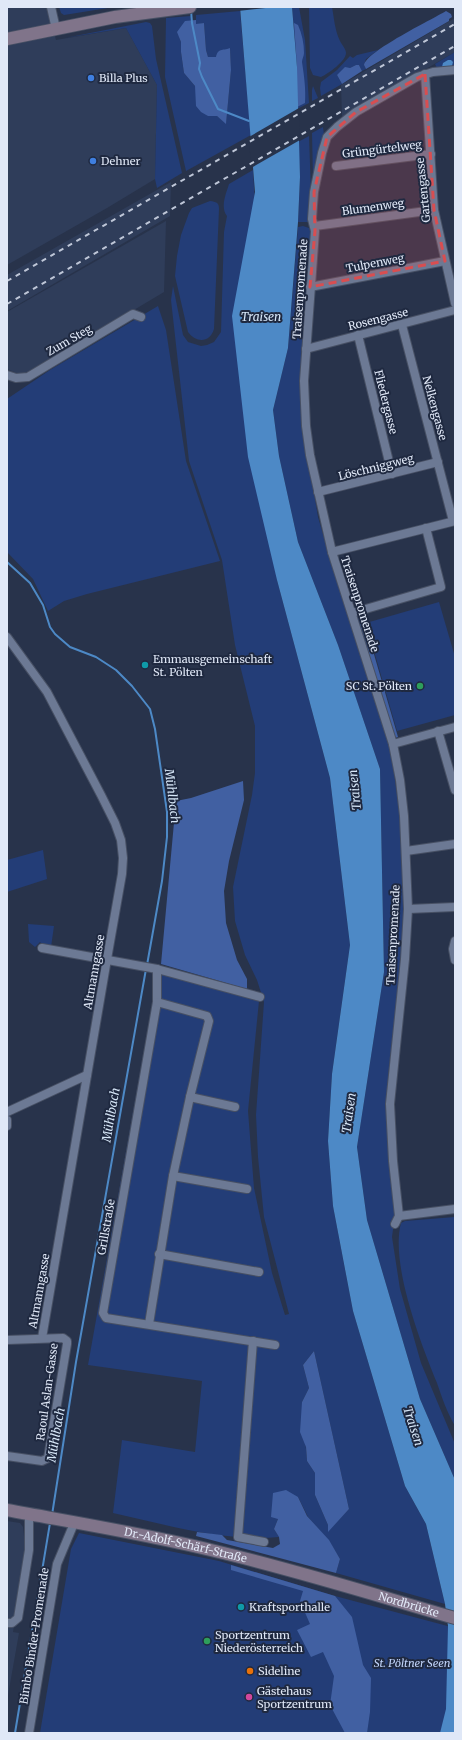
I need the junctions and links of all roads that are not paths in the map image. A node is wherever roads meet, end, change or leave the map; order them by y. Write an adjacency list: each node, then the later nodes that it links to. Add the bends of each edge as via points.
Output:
1 (51, 7): 3 (street)
2 (190, 7): 3 (street)
3 (56, 28): 4 (street)
4 (7, 39)
5 (455, 70): 6 (street, Traisenpromenade)
6 (426, 74): 7 (street, Gartengasse); 10 (street, Traisenpromenade, via 356,112 327,137 314,192 312,219)
7 (431, 154): 8 (street, Grüngürtelweg); 9 (street, Gartengasse)
8 (336, 166)
9 (434, 210): 10 (street, Blumenweg); 11 (street, Gartengasse)
10 (315, 226): 12 (street, Traisenpromenade)
11 (445, 261): 12 (street, Tulpenweg); 13 (street, Gartengasse)
12 (310, 287): 18 (street, Traisenpromenade)
13 (455, 303)
14 (455, 310): 16 (street, Rosengasse)
15 (141, 317): 19 (street, Zum Steg, via 133,314 28,377 16,378)
16 (402, 325): 17 (street, Rosengasse); 20 (street, Nelkengasse)
17 (358, 335): 18 (street, Rosengasse); 21 (street, Fliedergasse)
18 (306, 350): 22 (street, Traisenpromenade, via 306,426)
19 (7, 375)
20 (438, 462): 21 (street, Löschniggweg); 23 (street, Nelkengasse)
21 (392, 474): 22 (street, Löschniggweg)
22 (318, 492): 25 (street, Traisenpromenade)
23 (454, 521): 24 (street)
24 (426, 528): 25 (street); 26 (street, via 441,587)
25 (332, 552): 26 (street, Traisenpromenade)
26 (352, 613): 30 (street, Traisenpromenade)
27 (7, 637): 38 (street, Altmanngasse, via 47,692 101,795 121,840 122,874)
28 (455, 727): 29 (street)
29 (438, 731): 30 (street); 31 (street)
30 (393, 744): 33 (street, Traisenpromenade, via 400,780)
31 (455, 790)
32 (455, 844): 33 (street)
33 (406, 851): 35 (street, Traisenpromenade)
34 (455, 907): 35 (street)
35 (408, 909): 51 (street, Traisenpromenade, via 390,1104 397,1220)
36 (455, 941): 39 (street)
37 (42, 948): 38 (street)
38 (107, 959): 40 (street); 43 (street, Altmanngasse)
39 (455, 960)
40 (157, 969): 41 (street); 42 (street, Grillstraße)
41 (260, 997)
42 (157, 1002): 44 (street, via 207,1016 209,1021); 54 (street, Grillstraße, via 102,1313 106,1318)
43 (87, 1075): 46 (street); 55 (street, Altmanngasse)
44 (190, 1097): 45 (street); 49 (street)
45 (235, 1107)
46 (7, 1112)
47 (7, 1120): 48 (street)
48 (7, 1126)
49 (173, 1176): 50 (street); 52 (street)
50 (247, 1189)
51 (455, 1210)
52 (160, 1254): 53 (street); 54 (street)
53 (259, 1272)
54 (149, 1324): 57 (street, Grillstraße)
55 (42, 1338): 56 (street, Raoul Aslan-Gasse); 59 (street, Raoul Aslan-Gasse, via 63,1338 67,1341 48,1458 42,1462)
56 (7, 1340)
57 (253, 1341): 58 (street, Grillstraße); 63 (street, via 238,1537)
58 (275, 1345)
59 (7, 1456)
60 (7, 1510): 61 (street, Dr.-Adolf-Schärf-Straße)
61 (29, 1514): 62 (street, Dr.-Adolf-Schärf-Straße); 66 (street, via 29,1550 18,1618 12,1623)
62 (75, 1522): 64 (street, Dr.-Adolf-Schärf-Straße, via 218,1551); 67 (street, Bimbo Binder-Promenade, via 57,1564)
63 (264, 1542)
64 (362, 1591): 65 (street, Nordbrücke)
65 (455, 1618)
66 (7, 1623)
67 (29, 1733)

